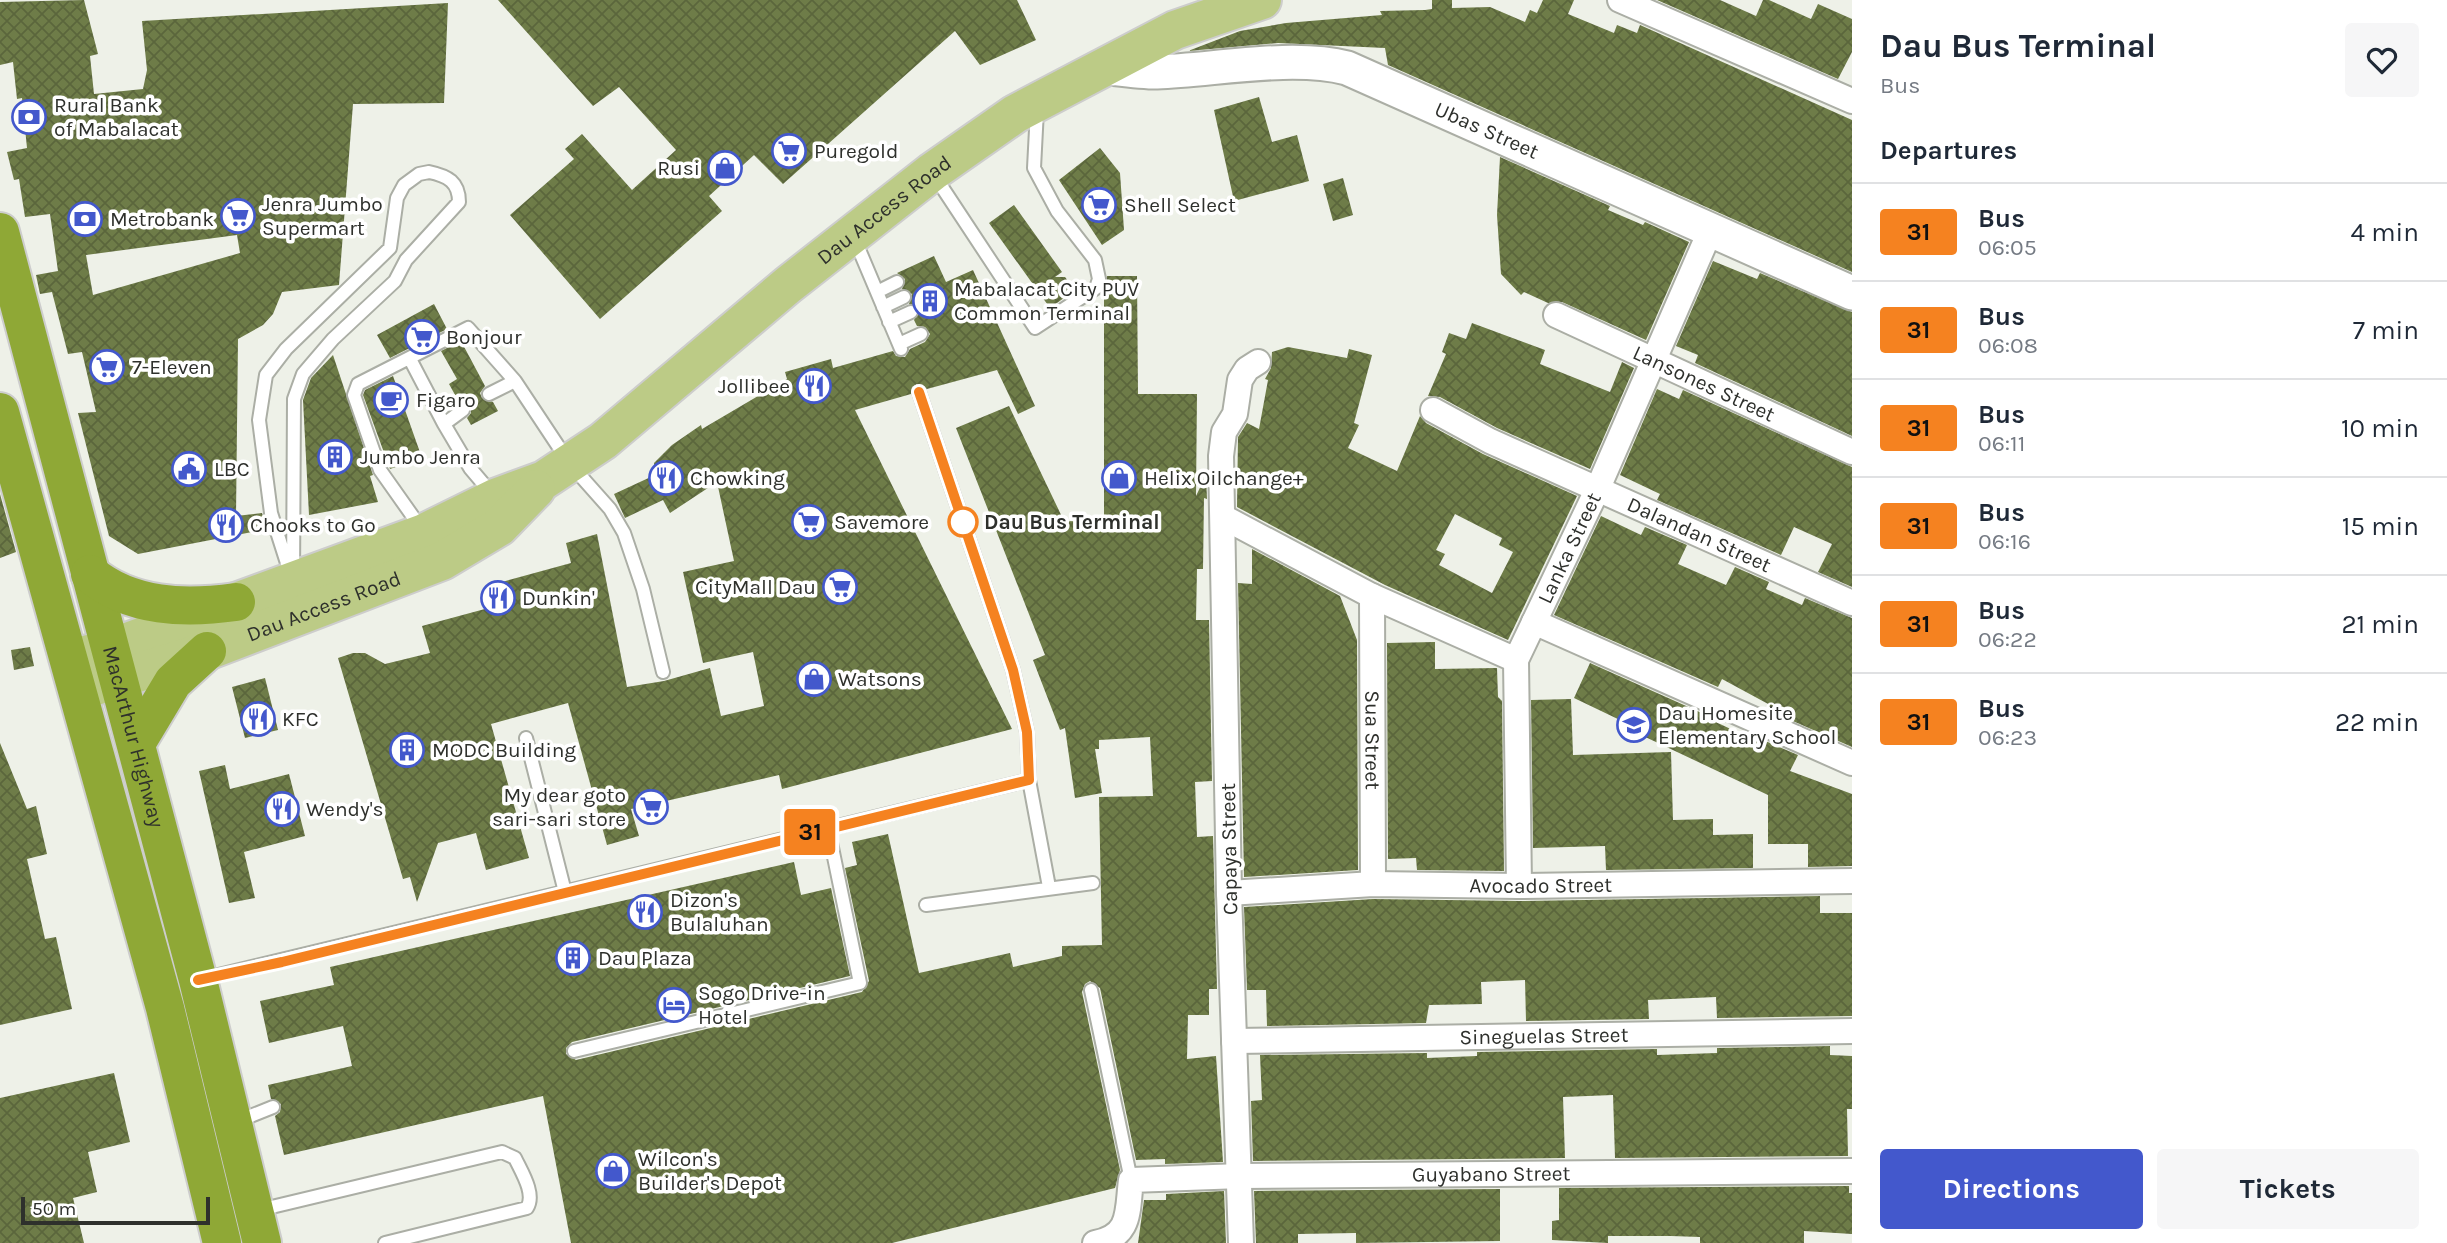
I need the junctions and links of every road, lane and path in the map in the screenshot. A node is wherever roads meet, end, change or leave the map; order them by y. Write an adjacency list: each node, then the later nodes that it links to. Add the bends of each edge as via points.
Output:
1 (1262, 0): 3 (main road, Dau Access Road, via 1175,30)
2 (1620, 0): 5 (street)
3 (1102, 67): 4 (main road, Dau Access Road); 7 (street, Ubas Street, via 1155,72 1327,63 1347,68)
4 (1038, 99): 6 (main road, Dau Access Road); 6 (lane, via 1034,168 1057,211 1095,260 1096,288 1035,328)
5 (1852, 101)
6 (932, 172): 9 (main road, Dau Access Road)
7 (1711, 229): 12 (street, Ubas Street); 20 (street, Lanka Street)
8 (0, 232): 34 (highway, MacArthur Highway)
9 (853, 234): 16 (lane); 29 (main road, Dau Access Road, via 655,400)
10 (390, 248): 11 (lane); 11 (lane, via 397,198 404,185 419,174 448,176 459,190 459,202); 14 (lane)
11 (406, 260): 17 (lane, via 395,281)
12 (1852, 293)
13 (909, 308): 16 (lane); 16 (lane); 16 (lane)
14 (323, 314): 17 (lane); 35 (lane, via 266,375 259,420 271,513)
15 (1556, 315): 20 (street, Lansones Street)
16 (889, 321)
17 (340, 332): 35 (lane, via 303,374 294,399)
18 (410, 359): 21 (lane, via 468,328); 27 (lane); 33 (lane, via 358,384 354,395 380,470)
19 (1258, 362): 32 (street, Capaya Street, via 1240,380 1235,414 1224,432)
20 (1655, 362): 28 (street, Lansones Street); 30 (street, Lanka Street)
21 (515, 381): 23 (lane); 29 (lane)
22 (919, 392): 48 (lane, via 1013,670 1027,732)
23 (489, 394)
24 (463, 410): 27 (lane)
25 (1433, 410): 30 (street, Dalandan Street, via 1490,441)
26 (0, 412): 44 (highway, MacArthur Highway)
27 (444, 424): 31 (lane, via 470,468)
28 (1852, 452)
29 (557, 472): 31 (main road, Dau Access Road); 43 (lane, via 610,509 624,533)
30 (1598, 488): 38 (street, Dalandan Street); 39 (street, Lanka Street)
31 (502, 508): 33 (main road, Dau Access Road)
32 (1223, 517): 36 (street); 56 (street, Capaya Street)
33 (433, 547): 35 (main road, Dau Access Road); 40 (main road, Dau Access Road)
34 (90, 574): 37 (highway, via 114,591 144,601 202,607); 42 (highway, MacArthur Highway)
35 (293, 582): 37 (main road, Dau Access Road)
36 (1372, 596): 41 (street); 52 (street, Sua Street)
37 (236, 602): 42 (main road, Dau Access Road)
38 (1852, 603)
39 (1534, 622): 41 (street, Lanka Street); 47 (street)
40 (207, 650): 42 (main road, Dau Access Road); 46 (highway, via 173,682)
41 (1516, 660): 53 (street, Lanka Street)
42 (116, 663): 44 (main road, Dau Access Road); 46 (highway, MacArthur Highway)
43 (663, 672)
44 (74, 675): 69 (highway, MacArthur Highway, via 200,1139)
45 (526, 738): 55 (lane)
46 (137, 742): 58 (highway, MacArthur Highway)
47 (1852, 763)
48 (1029, 780): 49 (lane); 54 (lane)
49 (828, 828): 55 (lane); 62 (lane, via 860,982)
50 (1852, 881): 53 (street, Avocado Street)
51 (1093, 883): 54 (lane)
52 (1373, 884): 53 (street, Avocado Street); 56 (street, Avocado Street)
53 (1519, 886)
54 (1049, 887): 57 (lane)
55 (565, 892): 58 (lane)
56 (1229, 893): 61 (street, Capaya Street)
57 (926, 905)
58 (198, 980): 64 (highway, MacArthur Highway)
59 (1091, 990): 67 (lane)
60 (1852, 1031): 61 (street, Sineguelas Street)
61 (1234, 1041): 66 (street, Capaya Street)
62 (574, 1051)
63 (273, 1107): 64 (lane)
64 (234, 1122): 68 (highway, MacArthur Highway)
65 (1852, 1171): 66 (street, Guyabano Street)
66 (1241, 1176): 67 (street, Guyabano Street); 72 (street, Capaya Street)
67 (1131, 1180): 71 (street, via 1125,1226 1111,1240)
68 (259, 1227): 70 (lane, via 502,1152 515,1157 529,1193 527,1208)
69 (222, 1243)
70 (385, 1243)
71 (1095, 1243)
72 (1241, 1243)

